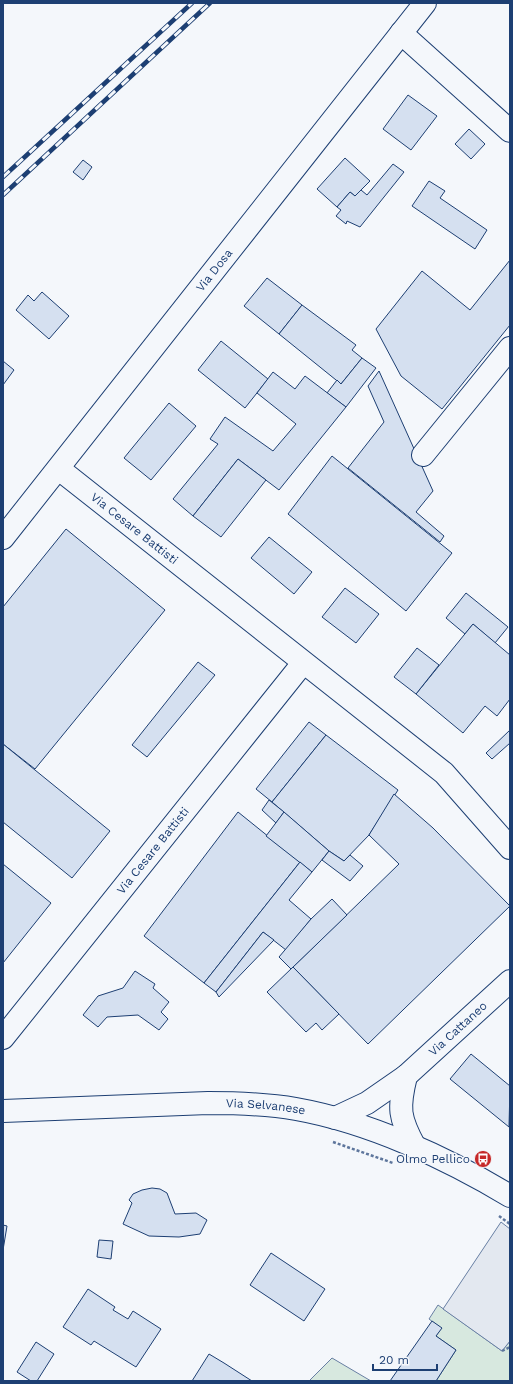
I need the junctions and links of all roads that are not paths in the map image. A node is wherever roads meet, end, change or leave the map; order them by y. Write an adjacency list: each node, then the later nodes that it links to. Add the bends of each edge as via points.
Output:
1 (424, 3): 2 (street, Via Dosa)
2 (401, 33): 3 (street); 6 (street, Via Dosa)
3 (510, 130)
4 (510, 348): 5 (street)
5 (424, 455)
6 (59, 468): 7 (street, Via Dosa); 8 (street, Via Cesare Battisti)
7 (3, 538)
8 (303, 663): 9 (street, Via Cesare Battisti, via 444,773); 11 (street, Via Cesare Battisti)
9 (510, 848)
10 (510, 981): 12 (street, Via Cattaneo)
11 (3, 1038)
12 (406, 1076): 14 (street, Via Cattaneo, via 367,1104); 15 (street, Via Cattaneo, via 394,1093 370,1117); 16 (street, via 401,1096 401,1118)
13 (3, 1110): 14 (street, Via Selvanese, via 239,1103 296,1109)
14 (335, 1118): 15 (street, Via Selvanese)
15 (366, 1128): 16 (street, Via Selvanese)
16 (415, 1147): 17 (street, Via Selvanese, via 478,1177)
17 (510, 1196)

